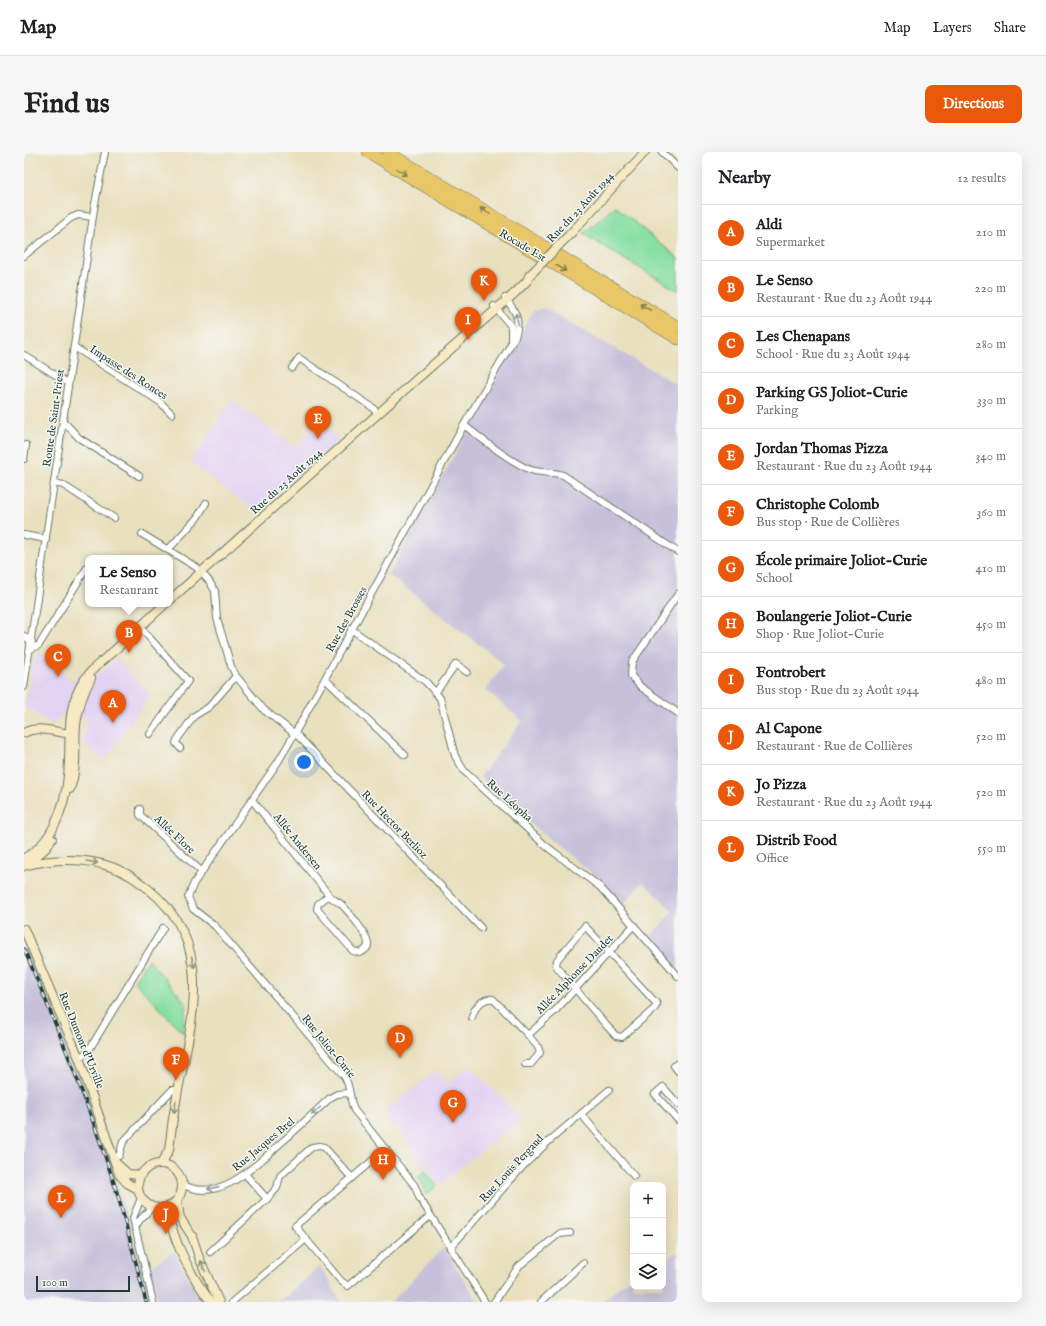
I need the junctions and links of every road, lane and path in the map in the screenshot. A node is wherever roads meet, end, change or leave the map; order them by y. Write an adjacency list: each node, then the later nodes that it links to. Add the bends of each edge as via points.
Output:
1 (105, 152): 7 (street, Route de Saint-Priest)
2 (368, 152): 12 (highway, Rocade Est, one-way to 12)
3 (388, 152): 11 (highway, Rocade Est, one-way to 3)
4 (645, 152): 9 (main road, Rue du 23 Août 1944, bridge, via 527,281)
5 (662, 152): 6 (street)
6 (678, 168)
7 (93, 217): 8 (street, via 78,215 71,218); 14 (street, Route de Saint-Priest)
8 (24, 256)
9 (506, 299): 10 (main road, Rue du 23 Août 1944); 13 (street, Rue des Brosses, one-way to 9, via 519,323 516,313)
10 (495, 308): 13 (street, via 511,326); 19 (main road, Rue du 23 Août 1944)
11 (678, 327)
12 (678, 339)
13 (511, 343): 21 (street, Rue des Brosses)
14 (74, 348): 17 (street, Route de Saint-Priest); 18 (street, Impasse des Ronces, via 160,402)
15 (24, 355): 17 (street)
16 (292, 368): 19 (street, via 299,358 372,407)
17 (68, 383): 20 (street, Route de Saint-Priest)
18 (172, 414)
19 (378, 414): 34 (main road, Rue du 23 Août 1944)
20 (63, 424): 24 (street, via 79,438); 25 (street, Route de Saint-Priest)
21 (464, 425): 32 (street, via 523,466 535,471 552,471 563,475); 39 (street, Rue des Brosses)
22 (26, 445): 23 (street)
23 (24, 459)
24 (138, 476)
25 (54, 483): 27 (street, via 63,485); 30 (street, Route de Saint-Priest)
26 (206, 503): 31 (street, via 197,518)
27 (114, 518)
28 (142, 534): 31 (street)
29 (24, 535): 30 (street)
30 (46, 539): 41 (street, Route de Saint-Priest)
31 (168, 550): 34 (street)
32 (678, 552)
33 (85, 571): 42 (street, via 39,645)
34 (201, 572): 36 (main road, Rue du 23 Août 1944); 44 (street, via 215,591 218,618)
35 (678, 594): 48 (street, via 632,662 632,676 641,687)
36 (173, 597)
37 (162, 607): 38 (main road)
38 (140, 627): 49 (main road, via 86,677 70,716); 52 (street, via 188,681)
39 (351, 630): 45 (street, Rue des Brosses); 47 (street, Rue Léopha, via 426,682)
40 (24, 636): 41 (street)
41 (32, 642): 42 (street, Route de Saint-Priest)
42 (31, 649): 46 (street, Route de Saint-Priest)
43 (466, 672): 47 (street, via 456,664)
44 (236, 676): 51 (street, Rue Hector Berlioz, via 264,710); 53 (street, via 209,707 194,716 177,740)
45 (325, 679): 51 (street, Rue des Brosses); 54 (street)
46 (24, 687)
47 (436, 692): 62 (street, Rue Léopha, via 443,705 455,756 465,772 546,846 600,887)
48 (678, 713)
49 (72, 730): 50 (main road); 57 (main road, via 66,785 59,813 47,839); 58 (main road, via 76,765 57,828 46,848)
50 (24, 732)
51 (295, 733): 55 (street, Rue des Brosses); 64 (street, Rue Hector Berlioz)
52 (150, 734)
53 (180, 748)
54 (405, 755)
55 (252, 800): 59 (street, Rue des Brosses); 60 (street, Allée Andersen)
56 (140, 809): 59 (street, Allée Flore, via 140,815)
57 (24, 858)
58 (24, 866): 76 (main road, one-way to 76, via 53,859 84,860 109,865 132,876 152,890 170,911 184,932 195,969 195,998)
59 (202, 872): 61 (street, Rue des Brosses)
60 (329, 895): 60 (street, Allée Andersen, via 341,903 367,936 368,944 360,953 353,951 317,909 318,904)
61 (188, 897): 78 (street, Rue Joliot-Curie, via 193,909 215,926 344,1076 349,1084)
62 (634, 925): 66 (street, Allée Alphonse Daudet); 67 (street, Rue Léopha)
63 (163, 928): 71 (street, via 89,1050)
64 (481, 928)
65 (24, 929): 71 (main road, Rue Dumont d'Urville)
66 (610, 952): 68 (street, Allée Alphonse Daudet); 68 (street, via 585,926 557,960 556,966); 68 (street, via 657,1004 655,1008 622,1037 616,1036)
67 (678, 976)
68 (575, 989): 70 (street, Allée Alphonse Daudet)
69 (472, 1017): 70 (street, via 473,1010 486,999 493,999)
70 (528, 1035): 73 (street, via 540,1053 531,1064)
71 (79, 1058): 84 (main road, Rue Dumont d'Urville)
72 (678, 1063): 74 (street, via 674,1066)
73 (525, 1064)
74 (678, 1071)
75 (608, 1090): 81 (street, Rue Louis Pergaud)
76 (178, 1091): 84 (street, via 172,1090 123,1142 119,1156); 85 (main road, one-way to 85, via 169,1150)
77 (678, 1092): 79 (street)
78 (349, 1093): 83 (street, Rue Joliot-Curie, via 354,1110); 86 (street, Rue Jacques Brel, one-way to 86, via 337,1094 330,1098)
79 (672, 1097): 80 (street); 82 (street, via 663,1087 655,1094)
80 (678, 1104)
81 (581, 1114): 88 (street); 101 (street, Rue Louis Pergaud, via 524,1165)
82 (678, 1120)
83 (386, 1150): 89 (street); 97 (street, Rue Joliot-Curie, via 415,1186)
84 (115, 1160): 87 (main road, via 128,1174); 91 (main road, Rue Dumont d'Urville, via 119,1174 127,1183)
85 (161, 1164): 87 (main road, via 150,1166); 90 (main road, via 176,1171)
86 (246, 1174): 90 (street, Rue Jacques Brel, one-way to 90, via 233,1182 205,1190 192,1189); 93 (street)
87 (140, 1175): 91 (main road)
88 (634, 1176)
89 (352, 1178): 93 (street, via 324,1147 312,1147 280,1176 277,1188); 100 (street, via 295,1226)
90 (182, 1184): 94 (main road)
91 (138, 1189): 92 (main road)
92 (141, 1198): 95 (main road); 98 (street, via 133,1218)
93 (267, 1199): 102 (street)
94 (177, 1200): 96 (main road); 106 (main road, one-way to 94, via 192,1236 180,1218)
95 (152, 1207): 96 (main road); 98 (street)
96 (163, 1208): 105 (main road, via 170,1219 178,1245 190,1270)
97 (430, 1216): 100 (street, via 350,1285 345,1285); 101 (street, Rue Joliot-Curie)
98 (135, 1228): 104 (street)
99 (570, 1233): 109 (street, via 559,1234 519,1266)
100 (306, 1239): 107 (street)
101 (450, 1248): 108 (street, Rue Joliot-Curie)
102 (210, 1252)
103 (583, 1263): 110 (street)
104 (153, 1302)
105 (211, 1302)
106 (218, 1302)
107 (232, 1302)
108 (485, 1302)
109 (494, 1302)
110 (541, 1302)

